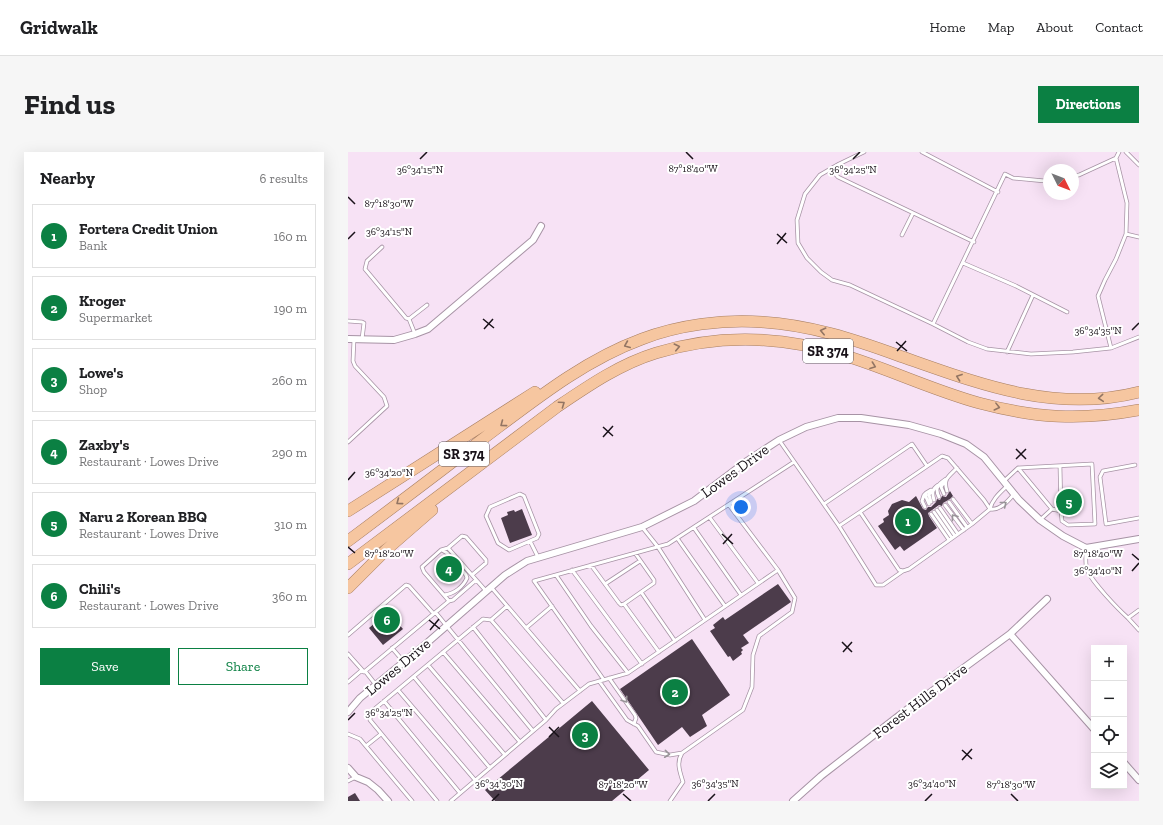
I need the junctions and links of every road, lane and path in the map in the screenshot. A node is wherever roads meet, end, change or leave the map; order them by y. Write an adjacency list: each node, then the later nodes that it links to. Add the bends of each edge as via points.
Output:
1 (864, 152): 7 (lane)
2 (922, 152): 10 (lane)
3 (1119, 152): 5 (lane)
4 (1126, 152): 6 (lane)
5 (1116, 158): 8 (lane); 13 (lane, via 1127,203)
6 (1139, 165)
7 (831, 169): 11 (lane, via 838,177); 24 (lane, via 820,175 805,194 797,220 798,242 807,258 832,280 850,285)
8 (1079, 174)
9 (1043, 181): 10 (lane, via 1013,178 1005,174)
10 (998, 192): 16 (lane)
11 (913, 213): 14 (lane); 16 (lane)
12 (541, 226): 25 (street, via 533,240 428,329)
13 (1126, 234): 15 (lane); 29 (lane, via 1098,296)
14 (902, 235)
15 (1139, 237)
16 (974, 242): 18 (lane)
17 (382, 247): 22 (lane, via 367,261 365,269)
18 (964, 263): 19 (lane); 24 (lane)
19 (1033, 295): 21 (lane); 30 (lane)
20 (427, 305): 22 (lane)
21 (1066, 312)
22 (409, 319): 25 (lane)
23 (348, 321): 28 (lane, via 364,323)
24 (933, 324): 30 (lane, via 968,342 987,349)
25 (415, 334): 28 (street, via 394,340)
26 (1139, 337): 29 (lane)
27 (351, 339): 28 (street); 36 (lane, via 355,366 384,398 387,406)
28 (362, 339)
29 (1111, 348): 30 (lane, via 1031,354)
30 (1007, 352)
31 (581, 369): 32 (highway, SR 374, one-way to 31, via 1079,399 1029,396 968,380 828,332 762,322 708,324 661,333 622,347); 58 (highway, via 534,393); 73 (highway, SR 374, one-way to 73)
32 (1139, 392)
33 (1139, 410): 34 (highway, SR 374, one-way to 33, via 582,390 633,362 677,347 710,341 746,339 782,341 815,347 978,402 1012,410 1068,417)
34 (531, 428): 82 (highway, SR 374); 92 (highway, via 386,550)
35 (778, 440): 37 (lane); 45 (street, Lowes Drive, via 806,427 838,418 861,418 909,425 966,444 984,458); 66 (street, Lowes Drive, via 694,500)
36 (348, 442)
37 (794, 462): 53 (lane); 54 (lane)
38 (1136, 465): 62 (lane, via 1103,471 1100,477 1106,524)
39 (926, 466): 41 (lane, via 942,456 948,458); 53 (lane, via 912,444); 60 (lane)
40 (1060, 466): 42 (lane); 59 (lane); 59 (lane, via 1092,464 1095,524 1068,525 1062,521)
41 (957, 468): 43 (lane); 56 (lane)
42 (1018, 468): 45 (lane); 57 (lane)
43 (946, 479): 44 (lane); 47 (lane); 48 (lane, via 941,487)
44 (940, 483): 46 (lane); 50 (lane, via 936,491)
45 (1006, 483): 49 (street, Lowes Drive); 56 (lane, via 991,503)
46 (932, 489): 46 (lane, via 932,495 930,503 926,494)
47 (947, 491)
48 (944, 494)
49 (1015, 494): 56 (lane, one-way to 49, via 998,508); 63 (street, Lowes Drive)
50 (939, 497)
51 (953, 499): 64 (lane)
52 (949, 502): 67 (lane)
53 (824, 504): 65 (lane)
54 (729, 505): 61 (lane); 85 (lane)
55 (945, 505): 69 (lane, one-way to 55)
56 (990, 509): 64 (lane)
57 (1052, 509): 59 (lane); 63 (lane)
58 (348, 511)
59 (1061, 511)
60 (860, 512): 65 (lane); 86 (lane, via 899,570)
61 (710, 518): 68 (lane); 91 (lane)
62 (1139, 518)
63 (1040, 520): 77 (street, Lowes Drive)
64 (972, 524): 67 (lane)
65 (839, 526): 86 (lane, via 876,585 882,585)
66 (642, 527): 75 (lane); 80 (street, Lowes Drive)
67 (967, 527): 69 (lane)
68 (694, 528): 71 (lane); 96 (lane)
69 (964, 530): 70 (lane)
70 (954, 537): 70 (lane, via 935,511); 86 (lane)
71 (677, 538): 75 (lane); 102 (lane)
72 (1139, 539): 77 (street)
73 (348, 541)
74 (530, 541): 74 (lane, via 539,534 524,496 520,494 490,507 486,516 498,542 510,550); 80 (lane)
75 (658, 547): 79 (lane); 107 (lane)
76 (448, 548): 78 (lane); 88 (lane); 88 (lane, via 462,536 466,537 486,560 486,563)
77 (1086, 548): 105 (lane, via 1087,570 1104,594)
78 (441, 550): 95 (lane, via 422,567); 95 (lane, via 447,553 467,578 459,588)
79 (635, 553): 81 (lane); 83 (lane)
80 (538, 557): 93 (street, Lowes Drive, via 505,575)
81 (640, 561): 90 (lane); 94 (lane, via 654,580)
82 (348, 564)
83 (591, 565): 84 (lane); 90 (lane)
84 (572, 570): 87 (lane); 121 (lane)
85 (778, 570): 91 (lane); 144 (lane, via 795,598 794,605 792,612 759,636 753,655 752,687 743,710)
86 (903, 571)
87 (556, 574): 101 (lane, via 534,581); 124 (lane, via 591,626)
88 (472, 575): 89 (lane)
89 (476, 580): 93 (lane); 98 (lane)
90 (605, 584): 99 (lane, via 619,603)
91 (758, 584): 96 (lane)
92 (348, 588)
93 (488, 589): 100 (lane); 108 (street, Lowes Drive)
94 (641, 592): 99 (lane); 115 (lane)
95 (444, 595): 98 (lane)
96 (741, 595): 102 (lane)
97 (1047, 599): 112 (street, Forest Hills Drive)
98 (449, 601): 104 (lane)
99 (624, 604): 118 (lane)
100 (507, 606): 106 (lane); 110 (lane)
101 (552, 606): 110 (lane); 127 (lane)
102 (726, 606): 107 (lane)
103 (1139, 610): 105 (lane)
104 (434, 613): 108 (lane); 113 (lane, via 406,585); 116 (lane)
105 (1128, 618): 111 (lane)
106 (491, 620): 109 (lane, via 483,619); 134 (lane)
107 (705, 620): 115 (lane)
108 (447, 626): 114 (lane); 120 (street, Lowes Drive)
109 (473, 627): 114 (lane); 136 (lane)
110 (526, 628): 132 (lane)
111 (1139, 630)
112 (1010, 634): 138 (street); 159 (street, Forest Hills Drive, via 821,776)
113 (348, 635)
114 (458, 640): 117 (lane); 139 (lane)
115 (675, 641): 118 (lane)
116 (392, 648): 120 (lane); 123 (lane)
117 (443, 652): 122 (lane); 142 (lane)
118 (659, 652): 121 (lane)
119 (348, 654): 123 (lane)
120 (404, 662): 130 (street, Lowes Drive)
121 (642, 664): 124 (lane)
122 (428, 665): 125 (lane); 145 (lane)
123 (363, 670): 129 (lane); 130 (lane)
124 (628, 673): 126 (lane)
125 (414, 677): 131 (lane); 148 (lane)
126 (609, 678): 127 (lane); 137 (lane, one-way to 137, via 635,715)
127 (604, 680): 128 (lane)
128 (599, 681): 132 (lane, via 589,684); 137 (lane, via 627,720)
129 (348, 682)
130 (376, 685): 135 (street, Lowes Drive)
131 (398, 690): 133 (lane); 150 (lane)
132 (580, 691): 134 (lane)
133 (384, 701): 141 (lane, via 371,712 370,720); 153 (lane)
134 (563, 703): 136 (lane)
135 (348, 712)
136 (546, 720): 139 (lane)
137 (634, 724): 144 (lane, one-way to 144, via 656,752)
138 (1091, 726)
139 (533, 731): 142 (lane)
140 (348, 734): 143 (lane, via 360,739)
141 (381, 734): 143 (lane); 156 (lane)
142 (520, 742): 145 (lane)
143 (366, 746): 155 (lane)
144 (682, 754): 158 (lane, via 678,766 683,782)
145 (505, 755): 148 (lane)
146 (1127, 766): 151 (street)
147 (348, 768): 149 (street)
148 (490, 768): 150 (lane)
149 (356, 777): 152 (lane); 154 (street, via 368,782)
150 (475, 780): 153 (lane)
151 (1139, 780)
152 (348, 781)
153 (460, 793): 157 (lane)
154 (388, 801)
155 (412, 801)
156 (437, 801)
157 (451, 801)
158 (670, 801)
159 (793, 801)

